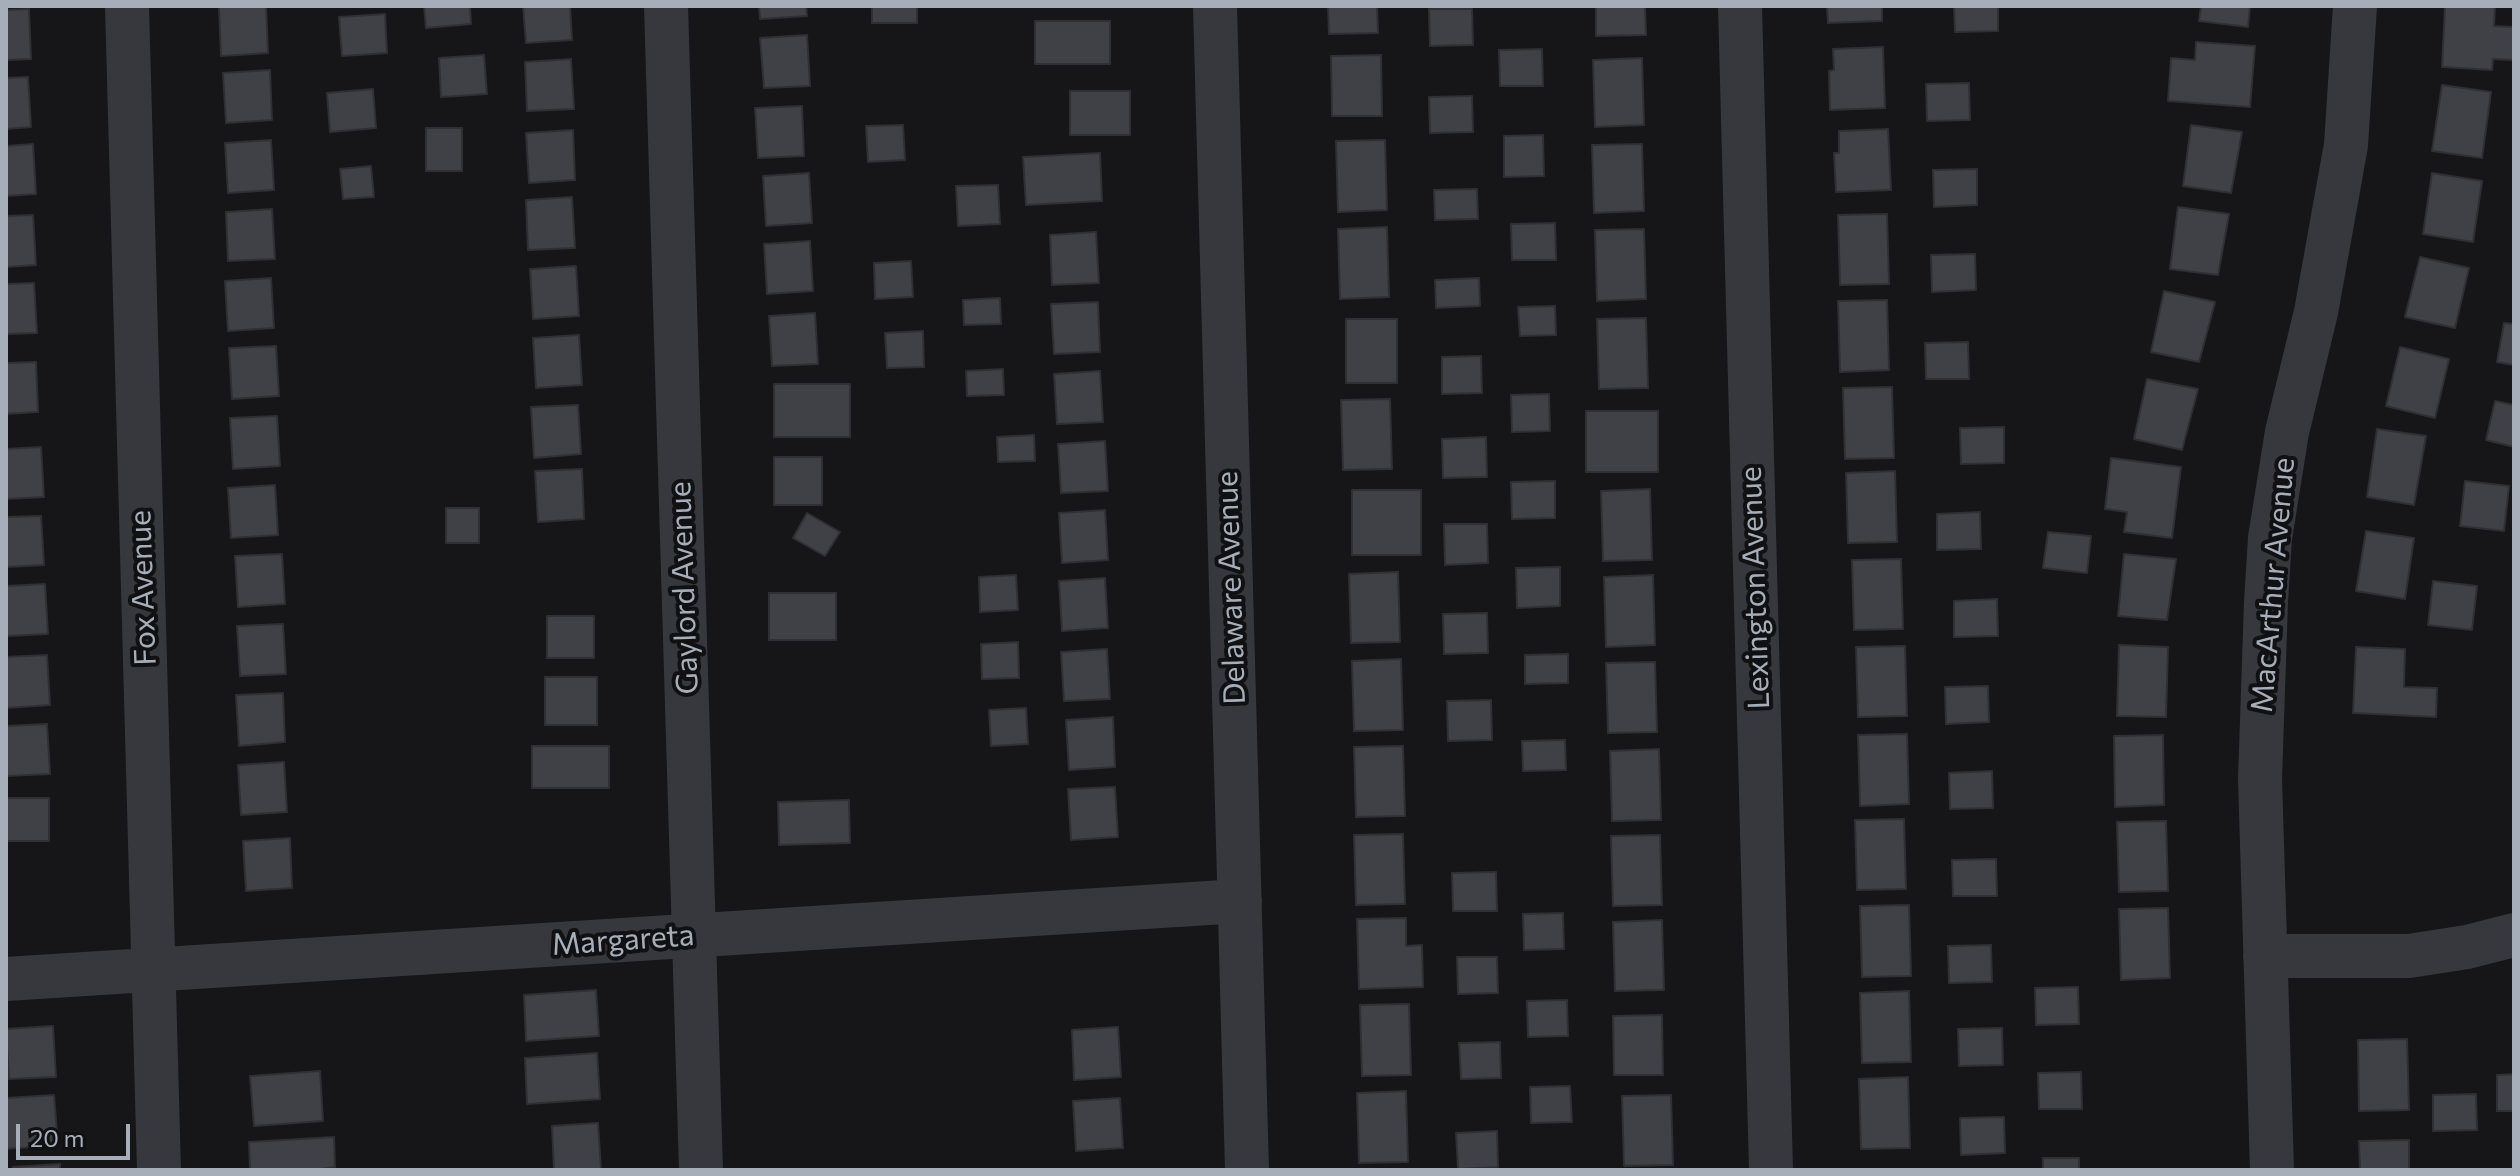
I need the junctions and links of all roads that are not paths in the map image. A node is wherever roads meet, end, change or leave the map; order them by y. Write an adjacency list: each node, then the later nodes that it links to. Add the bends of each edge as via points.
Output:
1 (127, 6): 10 (street, Fox Avenue)
2 (666, 6): 8 (street, Gaylord Avenue)
3 (1215, 6): 6 (street, Delaware Avenue)
4 (1740, 6): 15 (street, Lexington Avenue)
5 (2355, 6): 9 (street, MacArthur Avenue, via 2346,145 2334,222 2287,432 2270,538 2260,779)
6 (1240, 901): 8 (street, Margareta); 14 (street, Delaware Avenue)
7 (2514, 935): 9 (street, via 2409,956)
8 (695, 936): 10 (street, Margareta); 13 (street, Gaylord Avenue)
9 (2265, 956): 16 (street, MacArthur Avenue)
10 (154, 969): 11 (street, Margareta); 12 (street, Fox Avenue)
11 (6, 979)
12 (159, 1170)
13 (701, 1170)
14 (1247, 1170)
15 (1771, 1170)
16 (2272, 1170)

